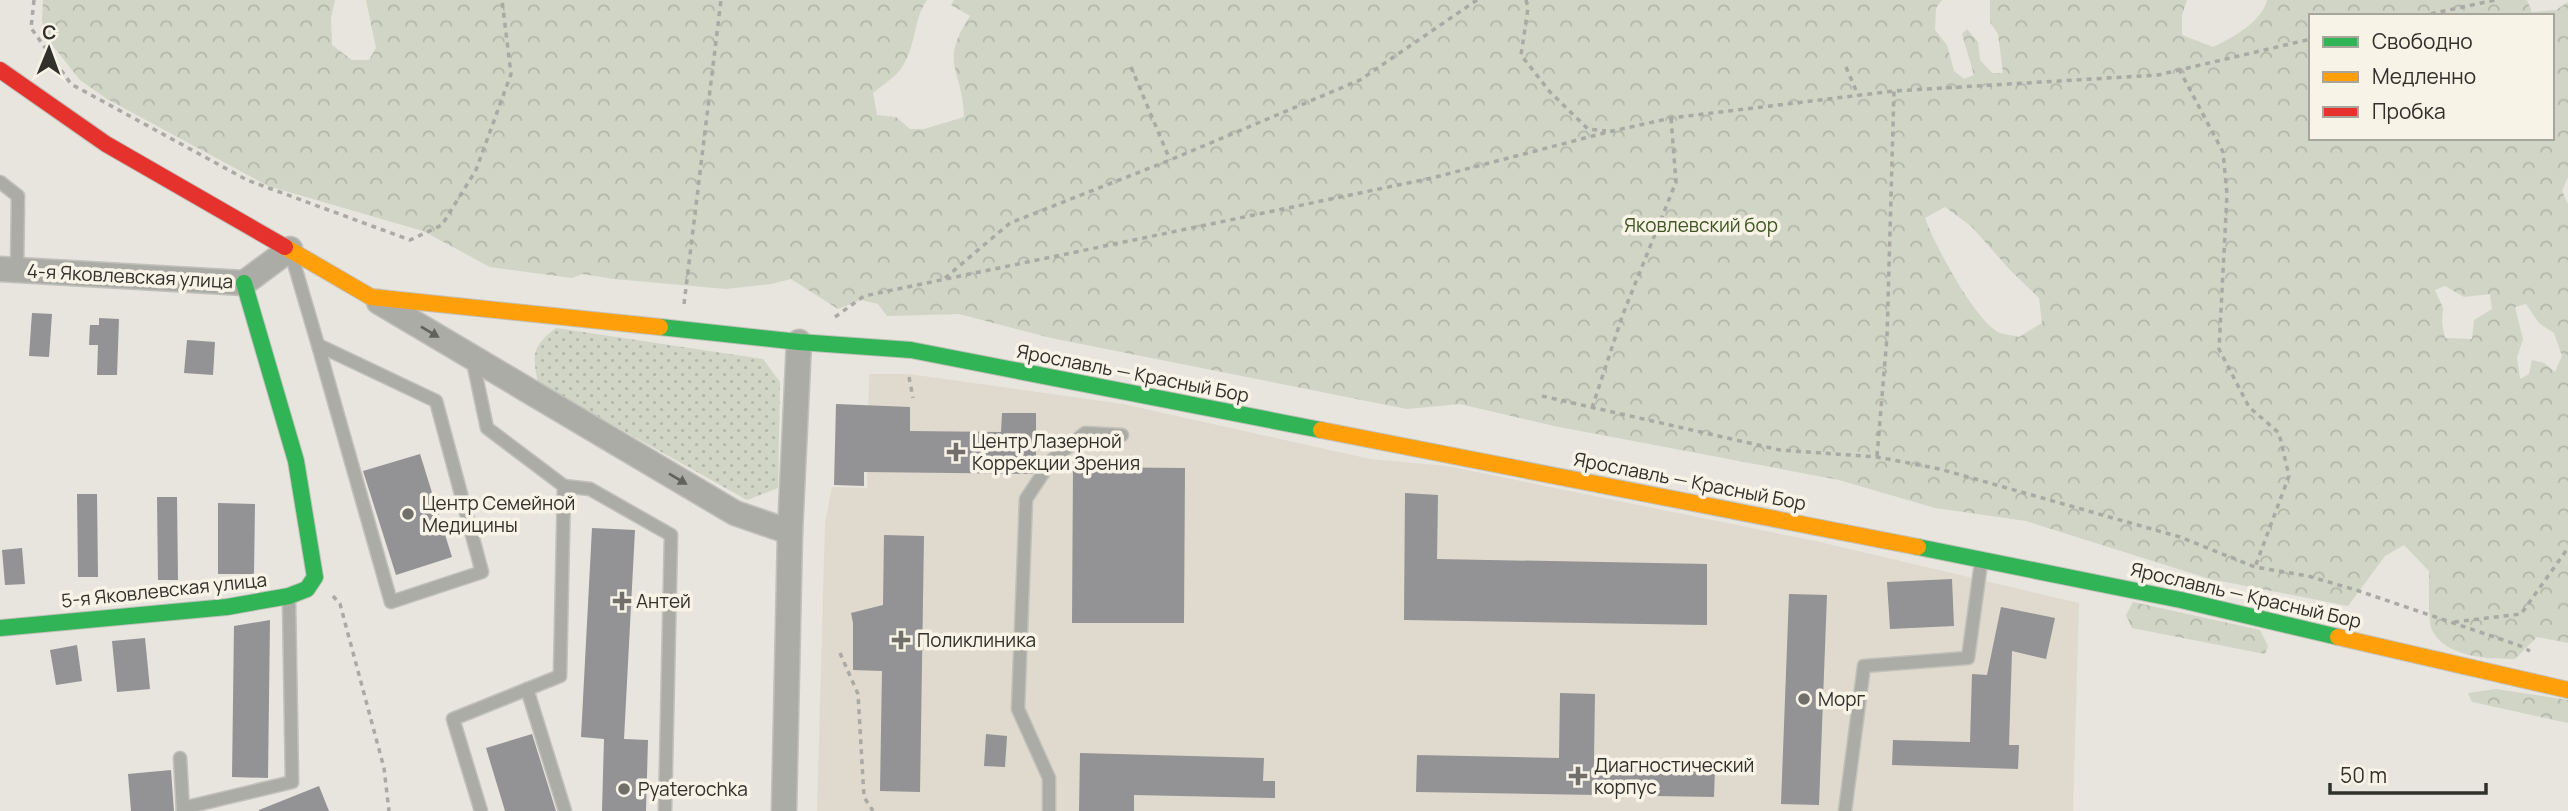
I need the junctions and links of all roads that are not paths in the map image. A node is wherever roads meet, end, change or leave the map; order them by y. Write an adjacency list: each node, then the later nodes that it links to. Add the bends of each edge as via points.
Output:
1 (0, 70): 3 (street, via 106,144)
2 (0, 182): 4 (lane, via 18,196)
3 (290, 249): 5 (street, 4-я Яковлевская улица); 6 (street); 8 (lane)
4 (9, 269): 5 (street, 4-я Яковлевская улица)
5 (244, 283): 14 (street, 5-я Яковлевская улица, via 296,461 315,576 307,589)
6 (371, 297): 7 (street, Ярославль — Красный Бор); 9 (street, one-way to 9)
7 (799, 342): 12 (street); 13 (street, Ярославль — Красный Бор, via 911,350)
8 (318, 345): 8 (lane, via 391,601 482,572 436,401)
9 (472, 357): 11 (lane, via 487,428); 12 (street, one-way to 12, via 735,513)
10 (1122, 435): 24 (lane, via 1085,433 1052,460 1027,499 1018,709 1049,778)
11 (564, 486): 16 (lane, via 559,676); 22 (lane, via 590,489 671,535)
12 (790, 533): 23 (street)
13 (1982, 560): 17 (street, Ярославль — Красный Бор, via 2181,600); 25 (lane, via 1968,658 1864,666)
14 (289, 596): 15 (street, 5-я Яковлевская улица, via 227,607); 19 (lane, via 292,782)
15 (0, 628)
16 (527, 689): 20 (lane, via 453,719); 21 (lane)
17 (2568, 690)
18 (180, 758): 19 (lane)
19 (183, 810)
20 (481, 811)
21 (565, 811)
22 (665, 811)
23 (784, 811)
24 (1049, 811)
25 (1845, 811)

